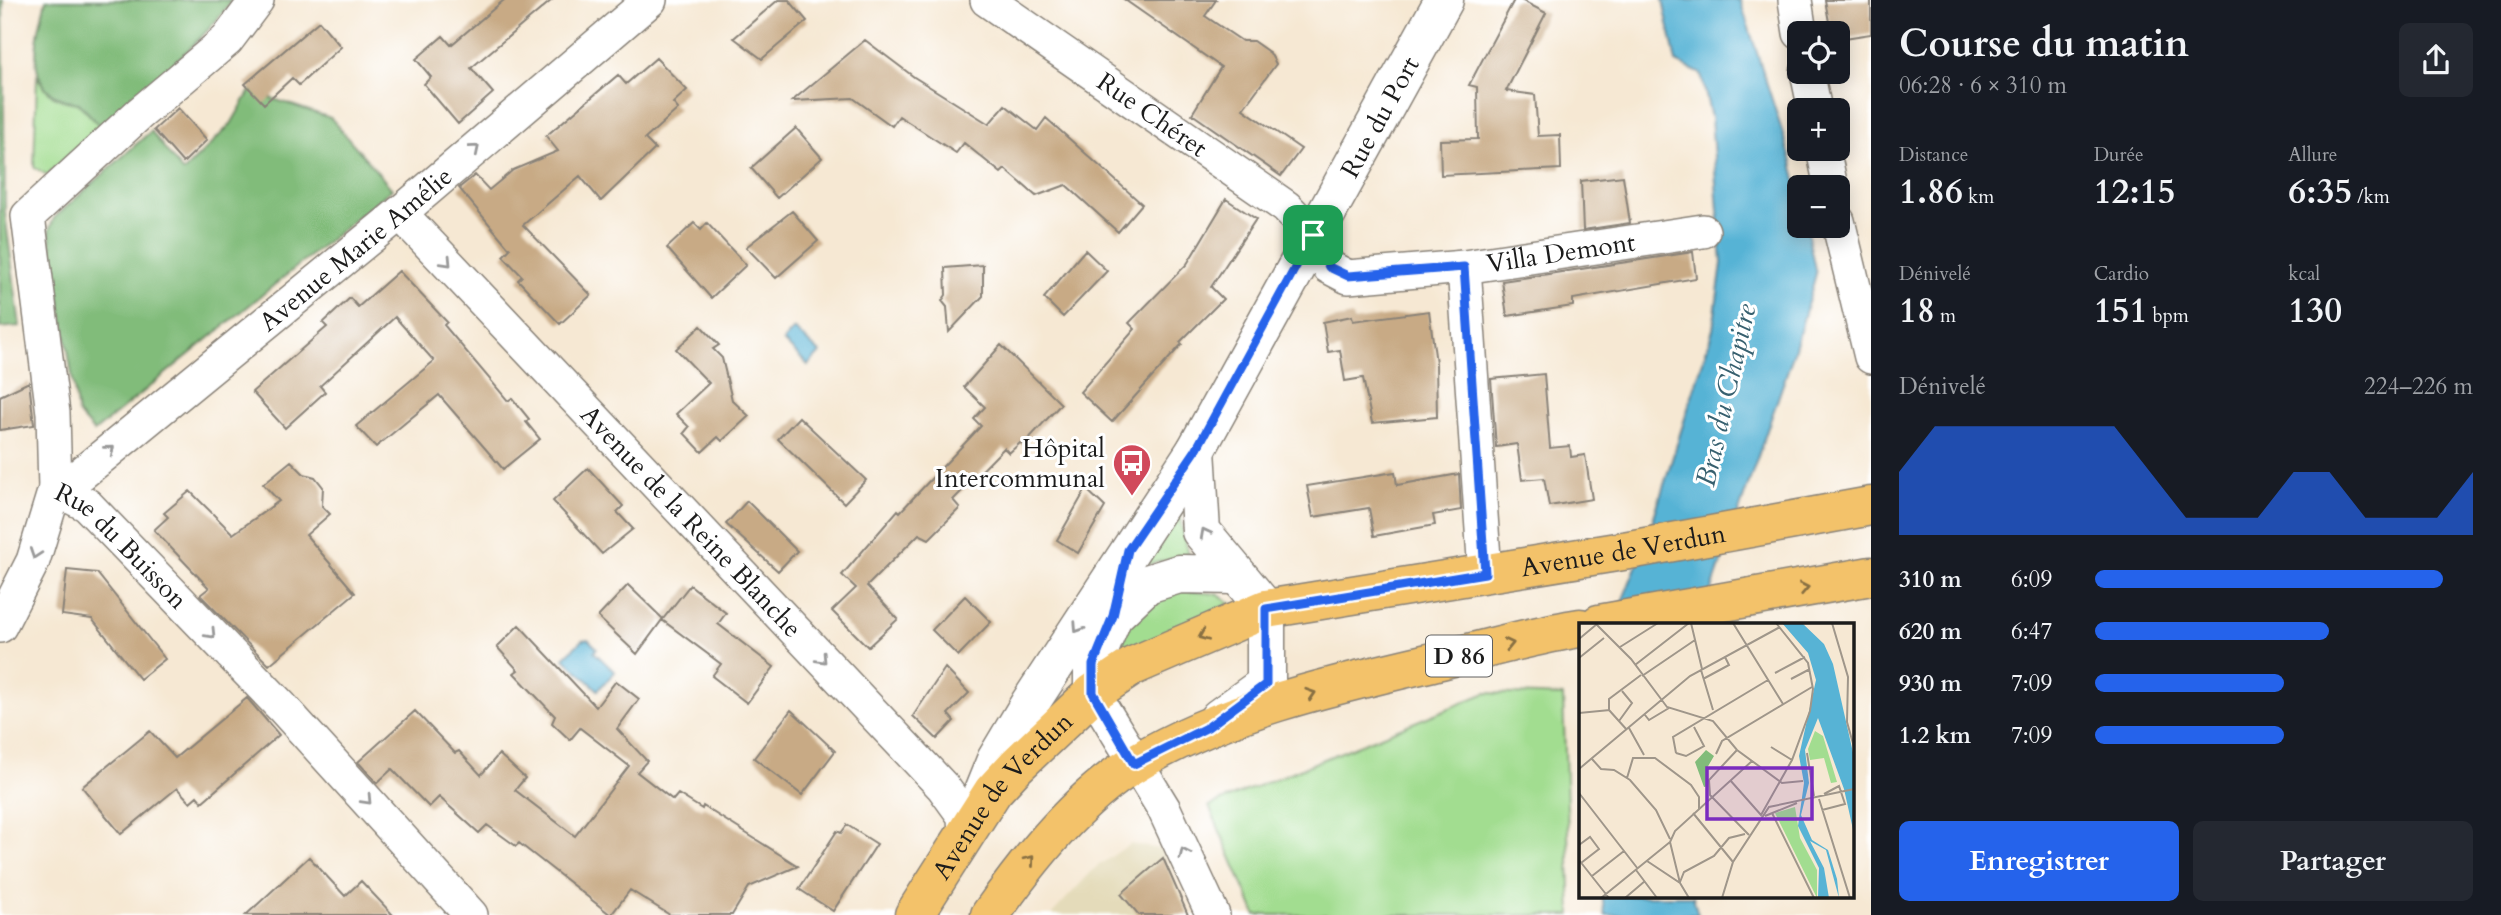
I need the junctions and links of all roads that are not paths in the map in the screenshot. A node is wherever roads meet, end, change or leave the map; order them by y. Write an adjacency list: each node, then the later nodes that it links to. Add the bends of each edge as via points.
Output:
1 (257, 0): 14 (street, Rue du Buisson, via 227,40 28,216 52,413)
2 (650, 0): 7 (street, Avenue Marie Amélie, one-way to 2)
3 (988, 0): 9 (street, Rue Chéret, via 1286,207)
4 (1444, 0): 9 (street, Rue du Port)
5 (1795, 0): 6 (street)
6 (1798, 21)
7 (400, 213): 14 (street, Avenue Marie Amélie, one-way to 7, via 81,474); 28 (street, Avenue de la Reine Blanche, one-way to 28, via 943,787 964,816)
8 (1703, 231): 11 (street, Villa Demont)
9 (1313, 235): 11 (street, Villa Demont, via 1329,267 1348,276); 13 (street, Rue du Port)
10 (1842, 238): 12 (street)
11 (1464, 267): 17 (street)
12 (1871, 357)
13 (1196, 450): 16 (street); 18 (street, one-way to 13, via 1201,531)
14 (55, 489): 23 (street, one-way to 23, via 33,561); 29 (street, Rue du Buisson, one-way to 29, via 87,505 282,707)
15 (1871, 506): 17 (main road, Avenue de Verdun)
16 (1128, 550): 21 (street); 28 (street, one-way to 28, via 996,760)
17 (1485, 573): 20 (main road, Avenue de Verdun)
18 (1235, 575): 20 (street); 21 (street, via 1179,574 1147,584)
19 (1871, 576): 22 (main road, D 86, one-way to 19)
20 (1266, 609): 25 (main road, Avenue de Verdun, one-way to 25, via 1133,666); 26 (street, via 1266,684)
21 (1113, 616): 25 (street, via 1093,665)
22 (1608, 623)
23 (0, 626)
24 (1579, 629): 26 (main road, D 86, one-way to 24, via 1347,682)
25 (1093, 693): 27 (street); 28 (main road, Avenue de Verdun, via 992,792)
26 (1208, 727): 27 (main road, D 86)
27 (1134, 764): 31 (main road, D 86, one-way to 27, via 1030,859 1081,807); 32 (street, one-way to 27, via 1164,809)
28 (965, 838): 30 (main road, Avenue de Verdun)
29 (471, 915)
30 (914, 915)
31 (990, 915)
32 (1213, 915)

